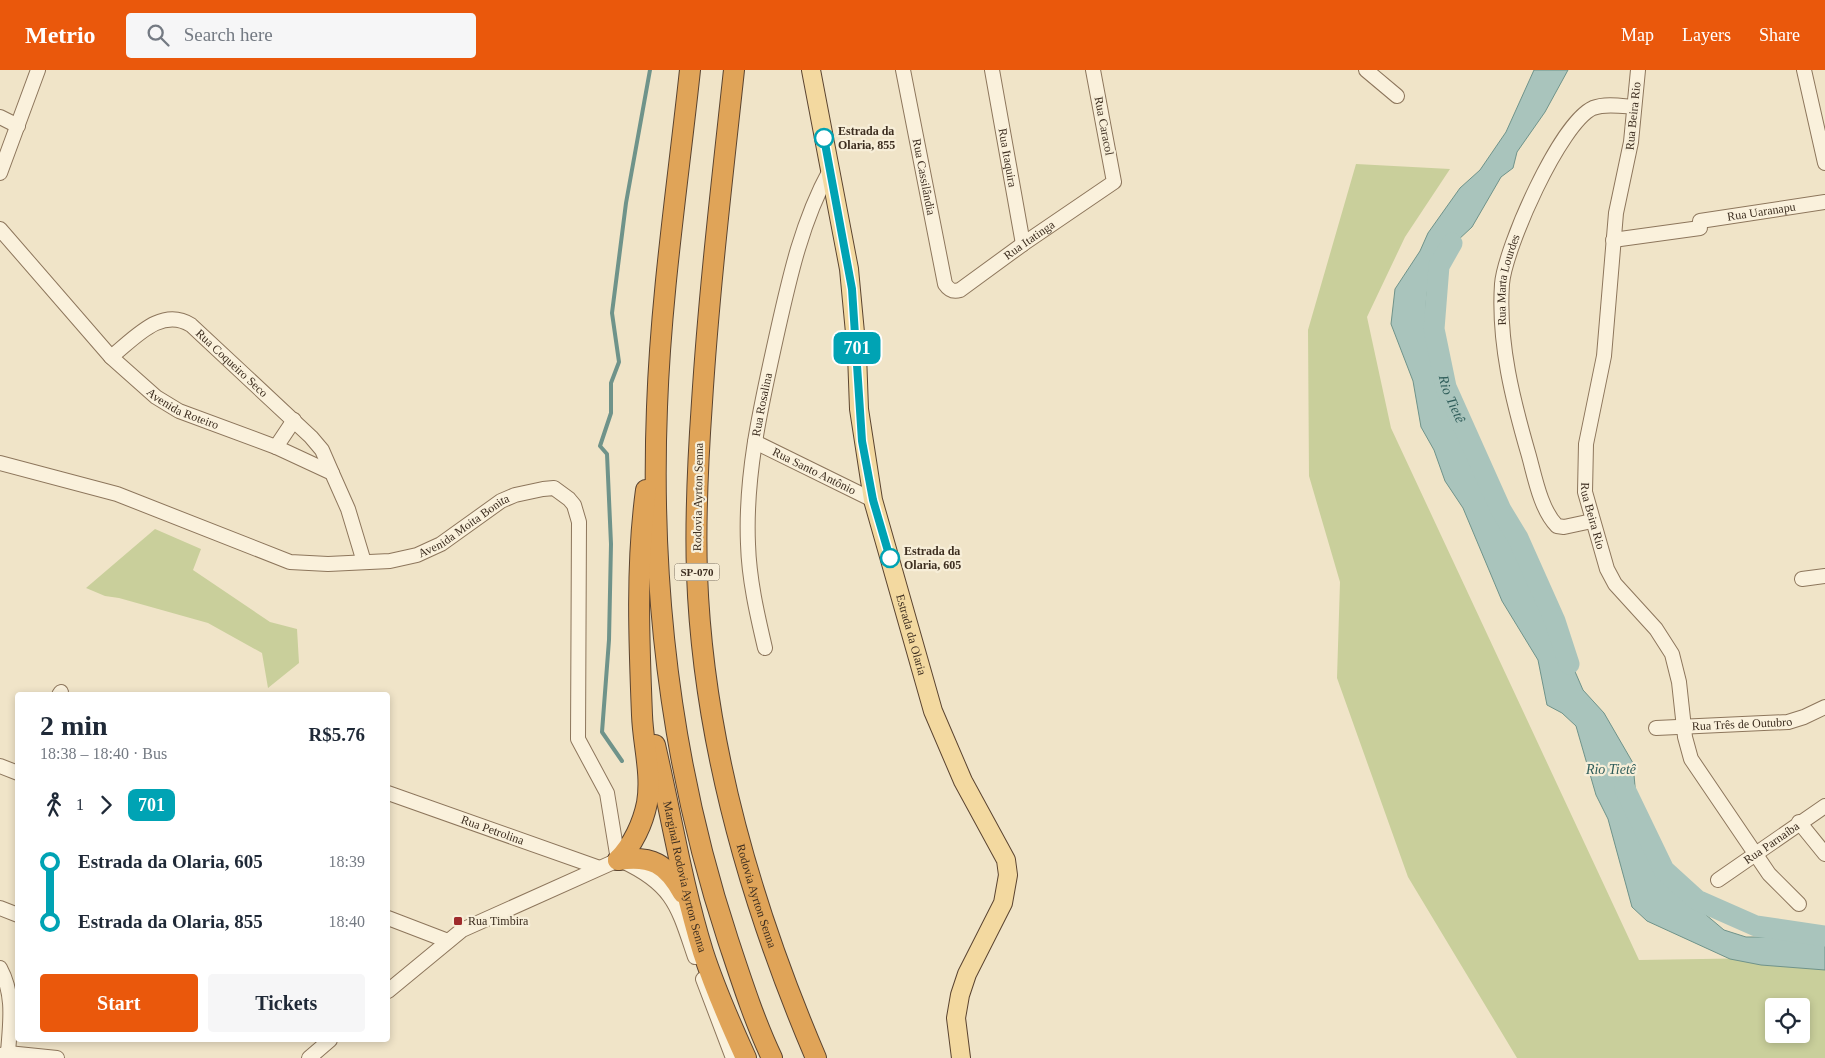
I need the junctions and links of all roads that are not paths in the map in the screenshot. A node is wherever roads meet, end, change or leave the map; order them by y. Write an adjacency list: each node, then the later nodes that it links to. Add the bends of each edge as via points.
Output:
1 (38, 70): 14 (street)
2 (690, 70): 25 (highway, SP-070, via 663,319)
3 (734, 70): 66 (highway, Rodovia Ayrton Senna / SP-070, via 707,334 698,466 697,575 705,663 734,822 786,987)
4 (811, 70): 16 (main road, Estrada da Olaria)
5 (903, 70): 23 (street, Rua Cassilândia)
6 (992, 70): 22 (street, Rua Itaquira)
7 (1093, 70): 18 (street, Rua Caracol)
8 (1366, 70): 11 (street)
9 (1638, 70): 12 (street, Rua Beira Rio)
10 (1804, 70): 15 (street)
11 (1396, 96)
12 (1634, 107): 21 (street, Rua Beira Rio); 32 (street, Rua Marta Lourdes, via 1593,108 1572,127 1541,178 1503,276 1503,326 1510,382 1537,485 1554,522 1560,527)
13 (0, 117): 14 (street)
14 (18, 126): 17 (street)
15 (1825, 163)
16 (830, 170): 27 (street, Rua Rosalina, via 809,213 795,256 764,388); 31 (main road, Estrada da Olaria, via 849,269 858,354 859,409)
17 (0, 173)
18 (1114, 182): 22 (street, Rua Itatinga)
19 (1825, 202): 21 (street, Rua Uaranapu)
20 (0, 229): 24 (street, Avenida Roteiro)
21 (1613, 240): 32 (street, Rua Beira Rio, via 1604,356 1590,421 1584,470)
22 (1023, 244): 23 (street, Rua Itatinga, via 960,290 951,290)
23 (945, 284)
24 (111, 357): 26 (street, Rua Coqueiro Seco, via 158,321 180,318); 28 (street, Avenida Roteiro, via 156,397 179,411)
25 (657, 406): 37 (highway, via 642,522); 65 (highway, SP-070, via 659,574 666,670 682,768 707,874 742,981)
26 (294, 420): 28 (street); 30 (street, Rua Coqueiro Seco, via 322,450)
27 (755, 442): 31 (street, Rua Santo Antônio); 36 (street, Rua Rosalina, via 748,504 748,545)
28 (276, 447): 30 (street, Avenida Roteiro)
29 (0, 463): 33 (street, Avenida Moita Bonita, via 117,494 290,562)
30 (332, 473): 33 (street, via 348,509)
31 (873, 500): 67 (main road, Estrada da Olaria, via 933,711 963,781 1006,860 1008,876 1003,903 967,974 960,995 956,1018)
32 (1592, 521): 39 (street, Rua Beira Rio, via 1615,584 1656,629 1672,654)
33 (364, 562): 48 (street, Avenida Moita Bonita, via 417,555 442,544 501,501 516,495 554,488 569,499 579,522 578,739 607,792)
34 (1825, 576): 35 (street)
35 (1802, 579)
36 (765, 648)
37 (642, 689): 48 (highway, via 647,802 637,831); 52 (highway, Marginal Rodovia Ayrton Senna)
38 (1825, 707): 39 (street, Rua Três de Outubro, via 1788,722)
39 (1684, 726): 40 (street, Rua Três de Outubro); 46 (street, Rua Beira Rio, via 1687,749 1695,768)
40 (1656, 728)
41 (0, 766): 42 (street)
42 (15, 772)
43 (390, 794): 49 (street, Rua Petrolina)
44 (1825, 806): 45 (street, Rua Parnaíba)
45 (1799, 822): 46 (street, Rua Parnaíba); 47 (street)
46 (1754, 853): 50 (street, Rua Parnaíba); 51 (street, Rua Beira Rio)
47 (1825, 854)
48 (618, 860): 49 (street); 52 (highway, via 636,857 667,868); 63 (street, Marginal Rodovia Ayrton Senna, via 639,869 662,885 672,897)
49 (598, 867): 56 (street, via 462,930)
50 (1718, 880)
51 (1798, 904)
52 (691, 905): 64 (highway, Marginal Rodovia Ayrton Senna, via 712,977)
53 (0, 908): 54 (street)
54 (15, 913)
55 (390, 919): 56 (street)
56 (448, 941): 58 (street)
57 (0, 968): 60 (street, via 12,1007)
58 (390, 989)
59 (328, 1042): 62 (street)
60 (4, 1054): 61 (street)
61 (57, 1058)
62 (309, 1058)
63 (733, 1058)
64 (746, 1058)
65 (772, 1058)
66 (816, 1058)
67 (961, 1058)

